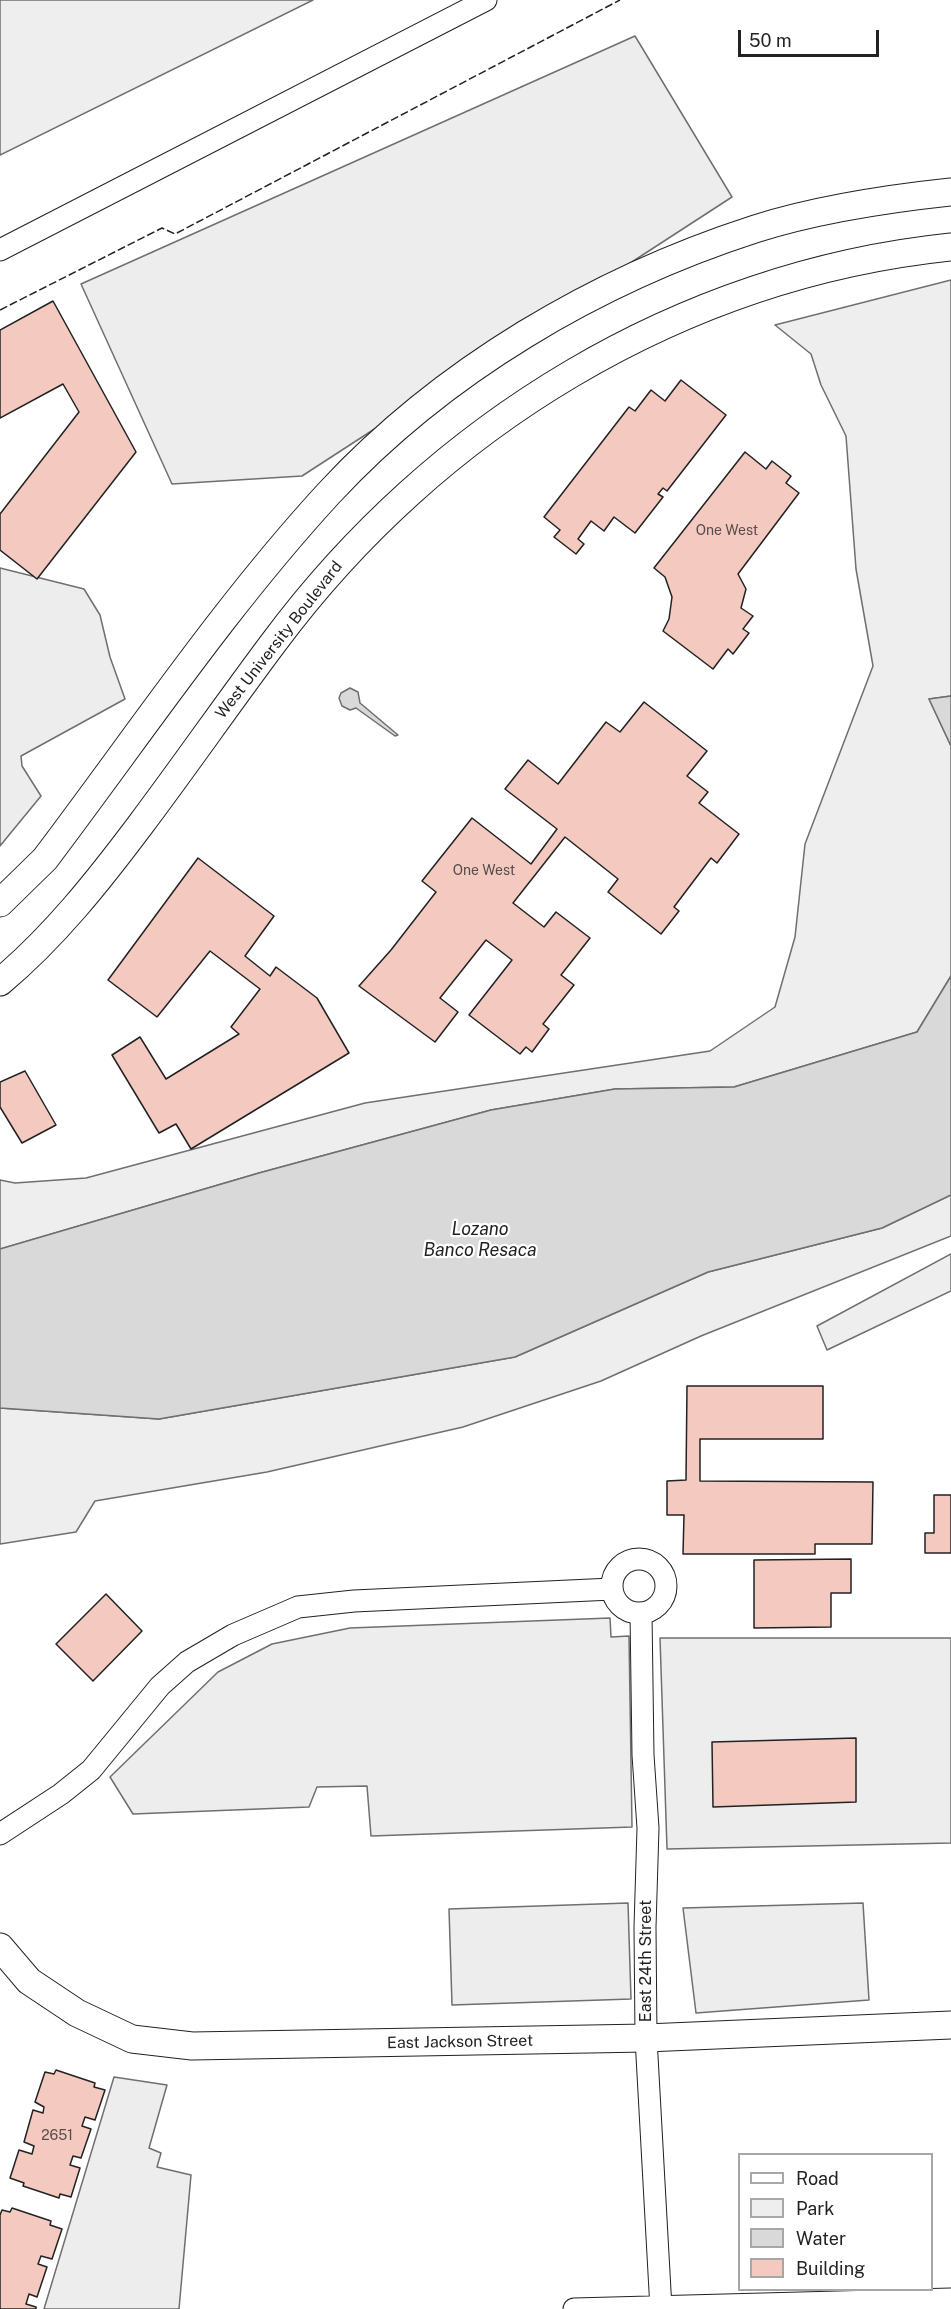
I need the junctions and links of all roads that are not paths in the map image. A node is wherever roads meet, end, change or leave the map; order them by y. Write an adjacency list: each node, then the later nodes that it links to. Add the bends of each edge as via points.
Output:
1 (486, 0): 4 (street)
2 (951, 192): 5 (main road, via 822,213 756,229 680,257 604,290 550,320 430,400 331,490 279,549 45,859)
3 (951, 247): 6 (main road, West University Boulevard, via 823,270 720,302 588,363 465,445 370,529 319,582 98,882)
4 (0, 250)
5 (0, 903)
6 (0, 982)
7 (612, 1589): 8 (street, via 622,1606); 8 (street, via 616,1573 628,1561 645,1560 659,1568 664,1575 665,1592 657,1606); 9 (street, via 298,1607 232,1635 187,1662 160,1686 91,1770)
8 (641, 1613): 12 (street, East 24th Street, via 648,1828)
9 (0, 1834)
10 (0, 1947): 12 (main road, East Jackson Street, via 29,1981 77,2013 132,2038 154,2042 203,2046)
11 (951, 2025): 12 (main road, East Jackson Street)
12 (646, 2038): 14 (street, East 24th Street)
13 (951, 2299): 14 (street)
14 (661, 2307): 15 (street)
15 (574, 2309)

